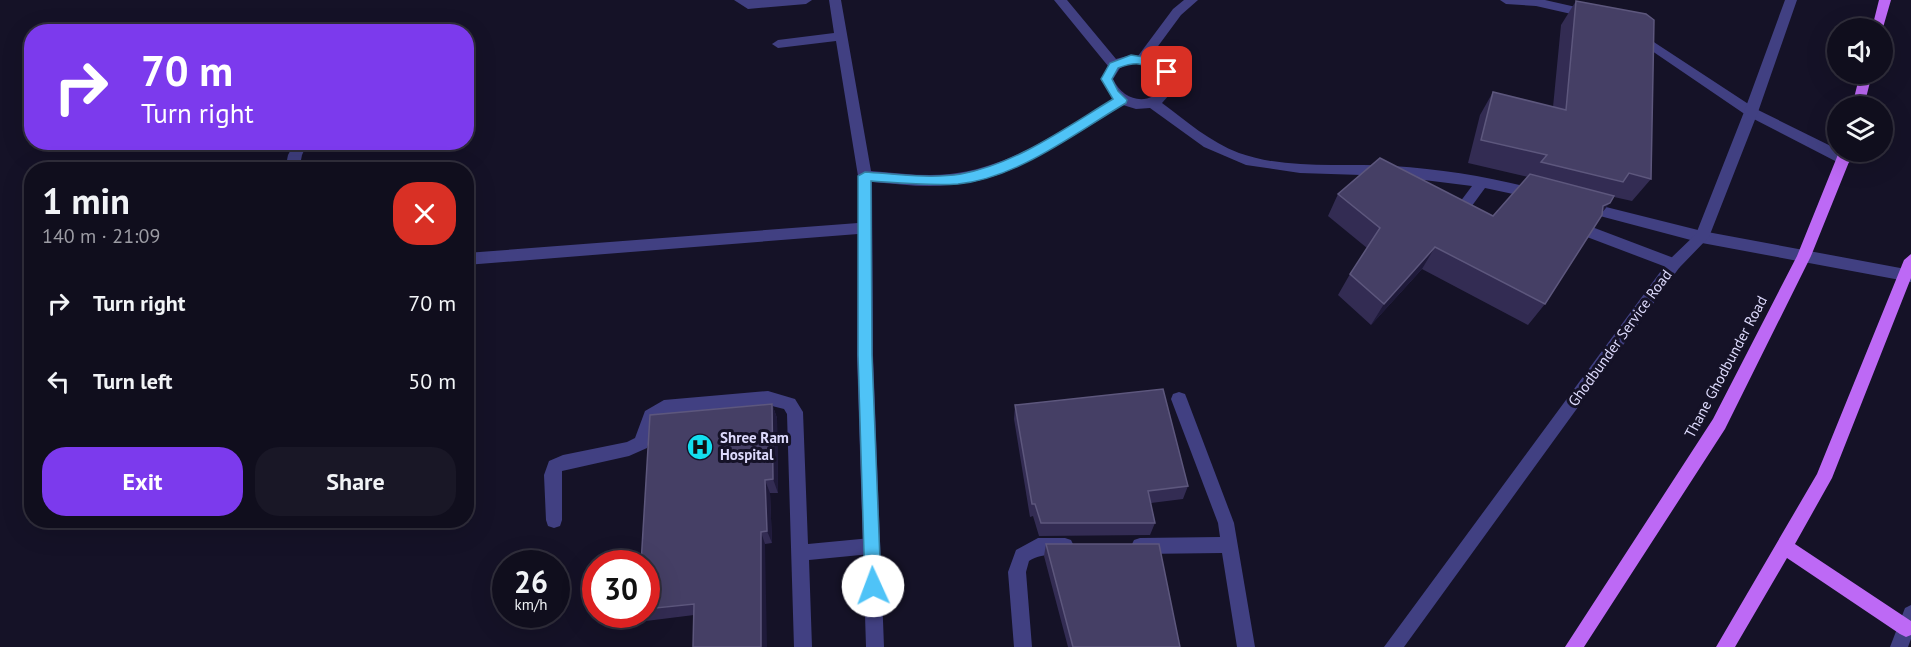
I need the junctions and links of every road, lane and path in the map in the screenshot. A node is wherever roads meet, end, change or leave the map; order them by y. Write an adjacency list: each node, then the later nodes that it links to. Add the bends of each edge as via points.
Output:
1 (740, 0): 2 (street, via 748,5)
2 (806, 0)
3 (836, 0): 12 (street)
4 (1060, 0): 15 (street)
5 (1191, 0): 14 (street, via 1177,12)
6 (1506, 0): 9 (street)
7 (1791, 0): 18 (street, Ghodbunder Service Road)
8 (1885, 0): 10 (main road)
9 (1604, 18)
10 (1880, 18)
11 (1625, 27): 18 (street)
12 (841, 36): 13 (street); 21 (street)
13 (778, 44)
14 (1142, 59): 15 (street); 17 (street, via 1160,66 1170,79 1167,94)
15 (1114, 65): 16 (street, via 1107,79)
16 (1121, 100): 17 (street); 21 (street, via 1001,168 960,179)
17 (1153, 103): 22 (street, via 1200,138 1244,159 1283,167 1395,171)
18 (1752, 112): 19 (street); 28 (street, Ghodbunder Service Road)
19 (1827, 147)
20 (1842, 162): 29 (main road, Thane Ghodbunder Road)
21 (865, 176): 26 (street)
22 (1483, 181): 23 (street); 25 (street)
23 (1555, 199)
24 (1577, 204): 28 (street)
25 (1461, 210)
26 (863, 228): 30 (street); 36 (street)
27 (1592, 233): 31 (street)
28 (1702, 237): 29 (street); 31 (street, Ghodbunder Service Road)
29 (1804, 256): 32 (street); 47 (main road, Thane Ghodbunder Road, via 1719,424)
30 (474, 258)
31 (1674, 264): 46 (street, Ghodbunder Service Road)
32 (1909, 270): 39 (main road, via 1824,478)
33 (1179, 399): 35 (street, via 1226,523)
34 (554, 520): 40 (street, via 555,466 629,449 641,442 651,416 664,407 768,398 789,404 795,412)
35 (1230, 545): 38 (street); 45 (street)
36 (871, 546): 40 (street); 43 (street)
37 (1085, 546): 44 (street, via 1038,546 1022,556 1017,572)
38 (1121, 546)
39 (1784, 546): 41 (main road); 48 (main road)
40 (800, 553): 42 (street)
41 (1908, 621): 49 (street)
42 (803, 647)
43 (875, 647)
44 (1023, 647)
45 (1246, 647)
46 (1393, 647)
47 (1574, 647)
48 (1725, 647)
49 (1899, 647)

